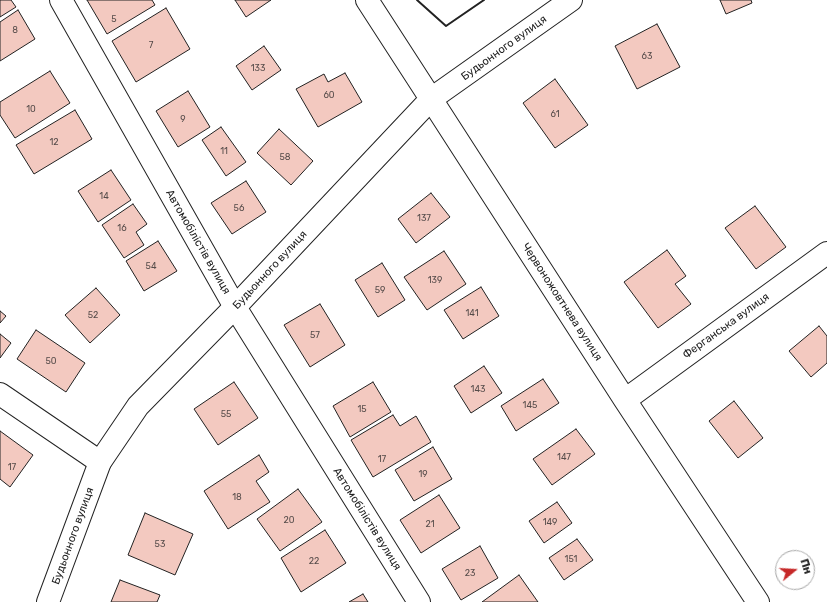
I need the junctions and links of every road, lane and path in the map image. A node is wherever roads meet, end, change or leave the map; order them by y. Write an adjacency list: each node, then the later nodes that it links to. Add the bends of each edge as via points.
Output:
1 (61, 0): 6 (street, Автомобілістів вулиця)
2 (367, 0): 4 (street, Червоножовтнева вулиця)
3 (571, 0): 4 (street, Будьонного вулиця)
4 (431, 99): 6 (street, Будьонного вулиця); 8 (street, Червоножовтнева вулиця)
5 (827, 253): 8 (street, Ферганська вулиця)
6 (235, 307): 9 (street, Будьонного вулиця, via 138,406); 11 (street, Автомобілістів вулиця)
7 (0, 394): 9 (street)
8 (625, 400): 12 (street, Червоножовтнева вулиця)
9 (100, 462): 10 (street, Будьонного вулиця)
10 (48, 602)
11 (419, 602)
12 (758, 602)

